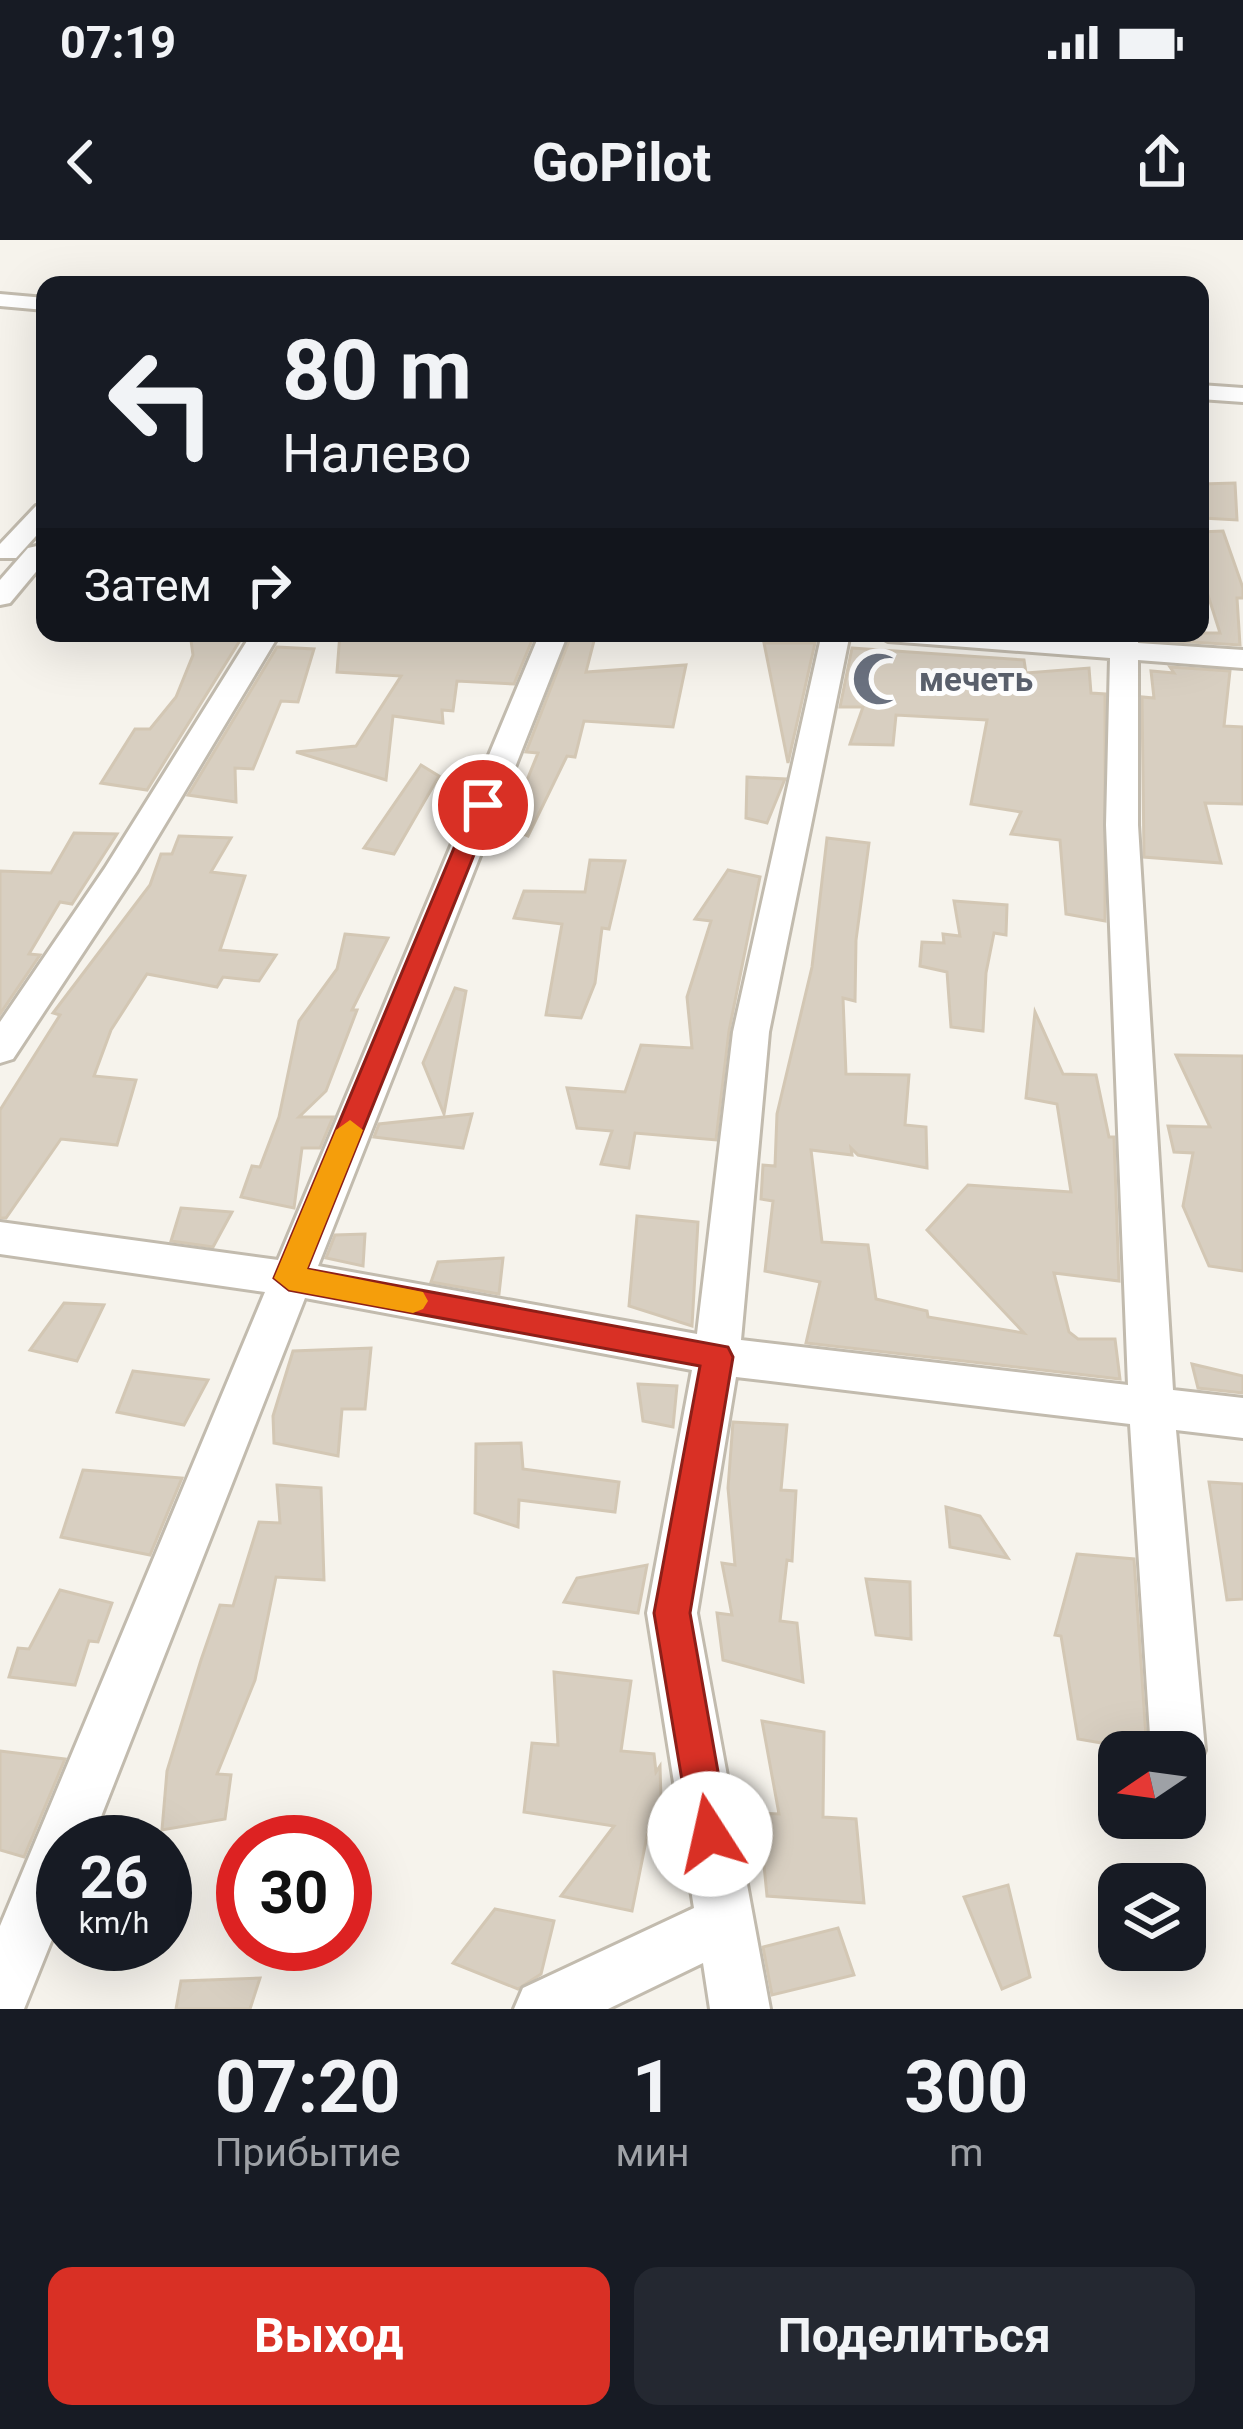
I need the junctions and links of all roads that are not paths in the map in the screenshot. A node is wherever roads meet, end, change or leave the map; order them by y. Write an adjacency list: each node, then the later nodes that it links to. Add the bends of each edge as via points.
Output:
1 (0, 300): 2 (street)
2 (36, 303)
3 (1209, 393): 4 (street)
4 (1243, 395)
5 (36, 520): 6 (street)
6 (3, 551): 7 (street)
7 (36, 554)
8 (36, 559): 9 (street)
9 (0, 597)
10 (260, 642): 15 (street)
11 (550, 642): 17 (street)
12 (834, 642): 18 (street, via 751,1032)
13 (1125, 642): 14 (street); 19 (street, via 1122,825)
14 (1243, 659)
15 (0, 1050)
16 (0, 1238): 17 (street)
17 (289, 1278): 18 (street); 23 (street)
18 (717, 1357): 19 (street); 22 (street, via 672,1613)
19 (1151, 1405): 20 (street); 21 (street)
20 (1243, 1418)
21 (1177, 1731)
22 (725, 1923): 24 (street); 25 (street)
23 (0, 1997)
24 (544, 2009)
25 (740, 2009)

